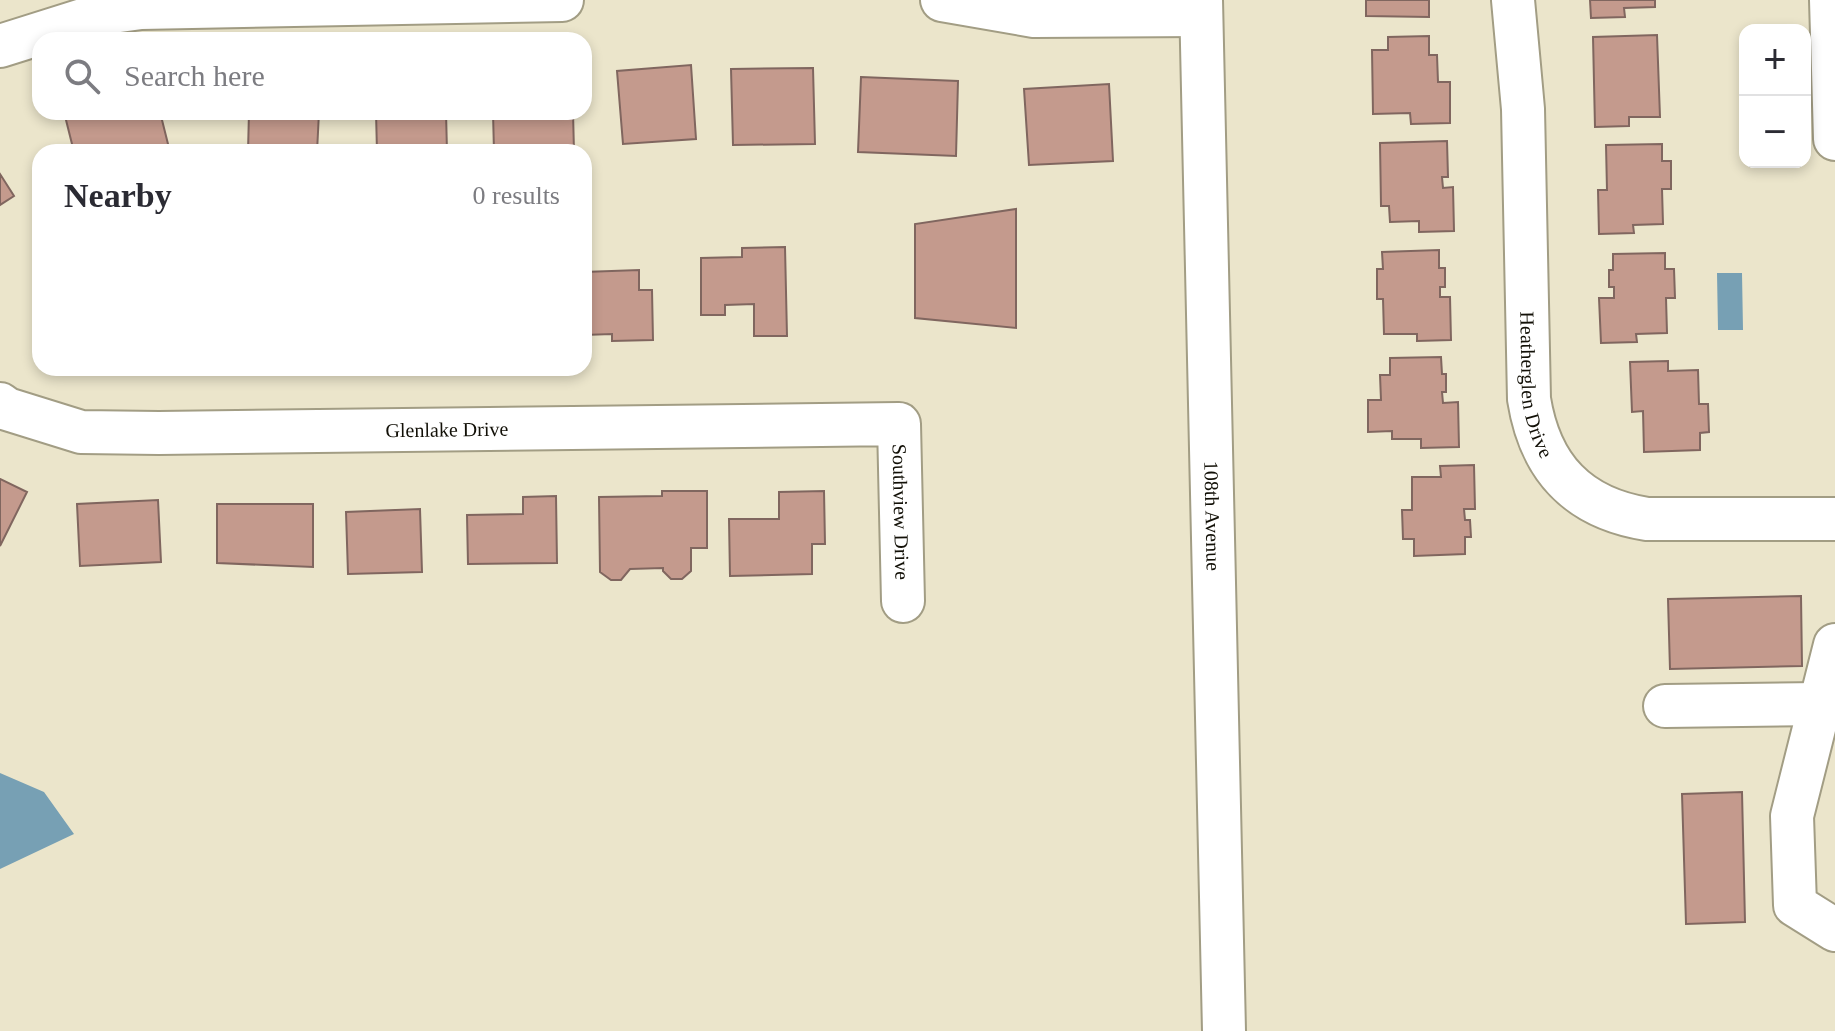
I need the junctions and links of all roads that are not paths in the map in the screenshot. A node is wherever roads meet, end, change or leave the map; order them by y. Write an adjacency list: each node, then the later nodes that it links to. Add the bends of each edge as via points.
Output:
1 (562, 0): 6 (street, via 141,8)
2 (942, 0): 5 (street, via 1042,16)
3 (1513, 0): 12 (street, Heatherglen Drive, via 1523,109 1529,399 1544,452 1586,499 1627,516)
4 (1831, 0): 9 (street)
5 (1201, 8): 18 (street, 108th Avenue)
6 (45, 32)
7 (32, 36): 8 (street)
8 (0, 46)
9 (1835, 139)
10 (0, 404): 11 (street, Glenlake Drive, via 81,432)
11 (899, 424): 13 (street, Southview Drive)
12 (1835, 519)
13 (903, 601)
14 (1835, 645): 15 (street)
15 (1820, 704): 16 (street); 17 (street, via 1792,816 1795,905)
16 (1665, 706)
17 (1835, 930)
18 (1224, 1031)

